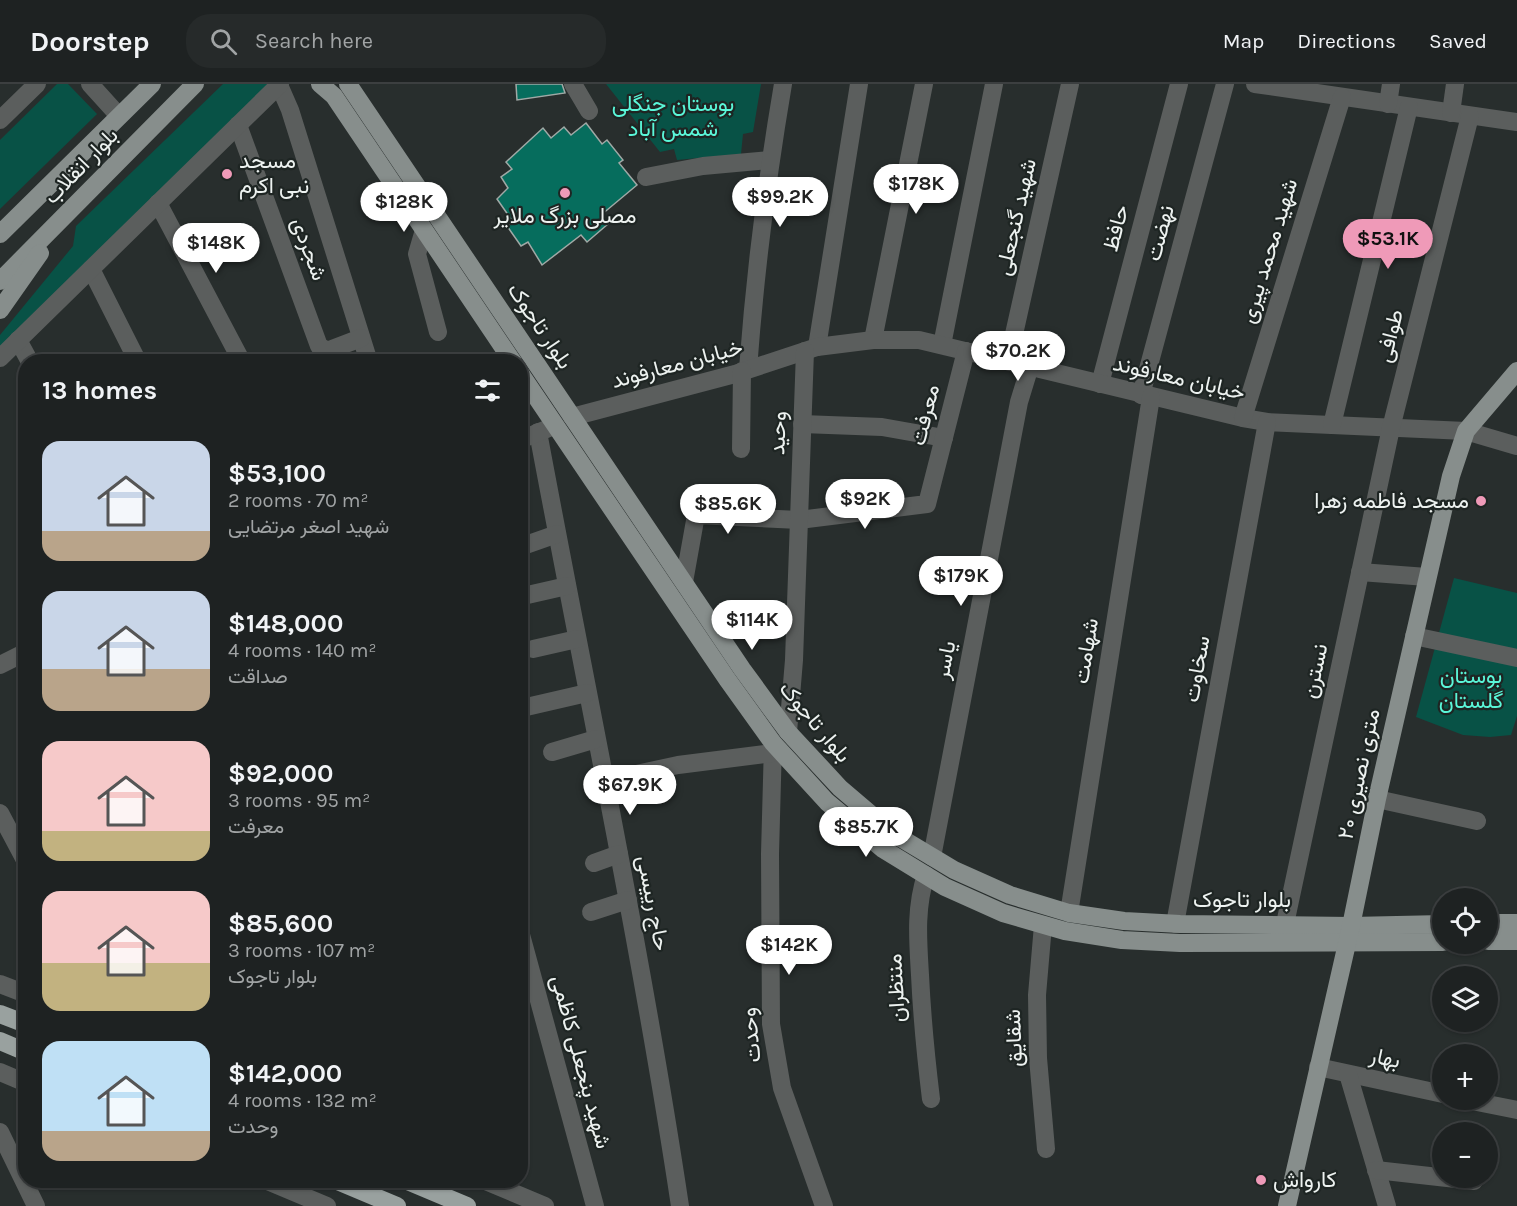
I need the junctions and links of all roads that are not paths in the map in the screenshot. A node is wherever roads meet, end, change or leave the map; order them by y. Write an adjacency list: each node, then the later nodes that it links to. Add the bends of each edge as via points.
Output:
1 (37, 84): 27 (street)
2 (90, 84): 25 (street)
3 (152, 84): 25 (main road, بلوار انقلاب)
4 (195, 84): 33 (main road, بلوار انقلاب)
5 (320, 84): 34 (main road, via 334,96)
6 (348, 84): 51 (main road, بلوار تاجوک)
7 (573, 84): 23 (street)
8 (783, 84): 30 (street)
9 (859, 84): 44 (street, وحید)
10 (924, 84): 42 (street)
11 (994, 84): 43 (street)
12 (1070, 84): 53 (street, شهید گنجعلی)
13 (1179, 84): 59 (street, حافظ)
14 (1225, 84): 60 (street, نهضت)
15 (1255, 84): 19 (street)
16 (1391, 84): 21 (street)
17 (1455, 84): 24 (street)
18 (279, 85): 29 (street); 40 (street)
19 (1309, 88): 20 (street)
20 (1342, 97): 21 (street); 61 (street, شهید محمد پیری)
21 (1388, 104): 22 (street)
22 (1410, 107): 24 (street); 65 (street)
23 (589, 111)
24 (1451, 113): 26 (street)
25 (119, 116): 35 (main road, بلوار انقلاب)
26 (1470, 116): 28 (street); 66 (street, طوافی)
27 (0, 120)
28 (1517, 123)
29 (238, 125): 32 (street); 40 (street, شجردی, via 319,345 327,351)
30 (770, 160): 31 (street, via 703,166); 56 (street)
31 (646, 177)
32 (158, 203): 36 (street); 48 (street)
33 (66, 215): 37 (main road, بلوار انقلاب); 38 (main road)
34 (424, 230): 39 (street, via 417,254); 50 (main road)
35 (0, 234)
36 (91, 269): 41 (street); 47 (street)
37 (0, 281)
38 (0, 310)
39 (438, 332)
40 (361, 338): 49 (street)
41 (18, 340): 46 (street); 52 (street)
42 (873, 340): 43 (street, خیابان معارفوند, via 919,340); 44 (street, خیابان معارفوند)
43 (942, 345): 45 (street, خیابان معارفوند)
44 (811, 349): 56 (street, خیابان معارفوند); 64 (street, وحید)
45 (966, 351): 53 (street, خیابان معارفوند); 70 (street, معرفت)
46 (26, 354)
47 (134, 354)
48 (238, 354)
49 (366, 354)
50 (508, 354)
51 (521, 354)
52 (0, 358)
53 (1008, 361): 55 (street, خیابان معارفوند)
54 (528, 365): 62 (main road, بلوار تاجوک)
55 (1030, 366): 59 (street, خیابان معارفوند); 99 (street, یاسر, via 1018,402)
56 (745, 370): 62 (street, خیابان معارفوند); 72 (street)
57 (1517, 371): 67 (main road, ۲۰ متری نصیری)
58 (528, 382): 62 (main road)
59 (1100, 384): 60 (street, خیابان معارفوند)
60 (1146, 396): 61 (street, خیابان معارفوند); 104 (street, شهامت)
61 (1243, 418): 63 (street, خیابان معارفوند)
62 (564, 421): 68 (street, خیابان معارفوند); 78 (main road, بلوار تاجوک); 91 (main road)
63 (1267, 422): 65 (street, خیابان معارفوند); 107 (street, سخاوت)
64 (802, 424): 70 (street, via 882,427); 73 (street, وحید)
65 (1332, 425): 66 (street, خیابان معارفوند)
66 (1391, 428): 67 (street, خیابان معارفوند); 76 (street, نسترن)
67 (1466, 431): 71 (street, خیابان معارفوند); 77 (main road, ۲۰ متری نصیری)
68 (538, 432): 69 (street, خیابان معارفوند); 74 (street, حاج رییسی)
69 (528, 436)
70 (944, 438): 73 (street, معرفت, via 927,504)
71 (1517, 447)
72 (741, 448)
73 (799, 520): 78 (street, via 696,515); 89 (street, وحید)
74 (557, 534): 75 (street); 79 (street, حاج رییسی)
75 (528, 544)
76 (1360, 572): 77 (street); 108 (street, نسترن)
77 (1427, 577): 81 (main road, ۲۰ متری نصیری)
78 (684, 582): 89 (main road, بلوار تاجوک)
79 (567, 586): 80 (street); 82 (street, حاج رییسی)
80 (528, 595)
81 (1414, 636): 85 (street); 94 (main road, ۲۰ متری نصیری)
82 (577, 639): 83 (street); 87 (street, حاج رییسی)
83 (533, 649)
84 (18, 656): 86 (street)
85 (1517, 658)
86 (0, 665)
87 (587, 693): 88 (street); 90 (street, حاج رییسی)
88 (528, 707)
89 (788, 732): 99 (main road, بلوار تاجوک, via 840,788 894,834)
90 (596, 740): 92 (street); 93 (street, حاج رییسی)
91 (773, 748): 93 (street); 101 (main road, via 827,802 883,849); 147 (street, وحدت, via 771,1024 782,1088)
92 (552, 752)
93 (604, 781): 98 (street, حاج رییسی)
94 (1377, 799): 96 (street); 111 (main road, ۲۰ متری نصیری)
95 (0, 813): 97 (street)
96 (1477, 821)
97 (18, 847)
98 (619, 854): 100 (street); 102 (street, حاج رییسی)
99 (932, 857): 104 (main road, بلوار تاجوک, via 1010,895)
100 (594, 863)
101 (926, 875): 109 (main road, via 1003,913); 127 (street, منتظران, via 917,929)
102 (628, 900): 103 (street); 146 (street, حاج رییسی)
103 (591, 912)
104 (1069, 913): 107 (main road, بلوار تاجوک)
105 (1498, 923): 106 (main road)
106 (1517, 923)
107 (1175, 924): 108 (main road, بلوار تاجوک)
108 (1285, 924): 111 (main road, بلوار تاجوک)
109 (1043, 925): 111 (main road, via 1122,940 1180,943); 131 (street, شقایق, via 1037,995)
110 (1432, 925): 111 (main road)
111 (1349, 934): 112 (main road); 122 (main road, ۲۰ متری نصیری)
112 (1432, 941)
113 (1498, 941): 114 (main road)
114 (1517, 941)
115 (528, 960): 145 (street, شهید پنجعلی کاظمی)
116 (0, 984): 117 (street)
117 (18, 991)
118 (0, 1014): 119 (highway)
119 (18, 1021)
120 (0, 1041): 121 (highway)
121 (18, 1049)
122 (1318, 1067): 124 (street, بهار); 148 (main road, ۲۰ متری نصیری)
123 (0, 1072): 125 (street)
124 (1348, 1074): 126 (street, بهار); 133 (street)
125 (18, 1080)
126 (1432, 1092)
127 (931, 1099)
128 (1498, 1106): 129 (street)
129 (1517, 1110)
130 (0, 1132): 132 (street)
131 (1046, 1149)
132 (18, 1169)
133 (1376, 1170): 134 (street); 149 (street)
134 (1432, 1176)
135 (27, 1188): 140 (street)
136 (284, 1188): 141 (street)
137 (354, 1188): 142 (highway)
138 (424, 1188): 143 (highway)
139 (504, 1188): 144 (street)
140 (36, 1206)
141 (327, 1206)
142 (397, 1206)
143 (467, 1206)
144 (545, 1206)
145 (595, 1206)
146 (680, 1206)
147 (824, 1206)
148 (1287, 1206)
149 (1387, 1206)

